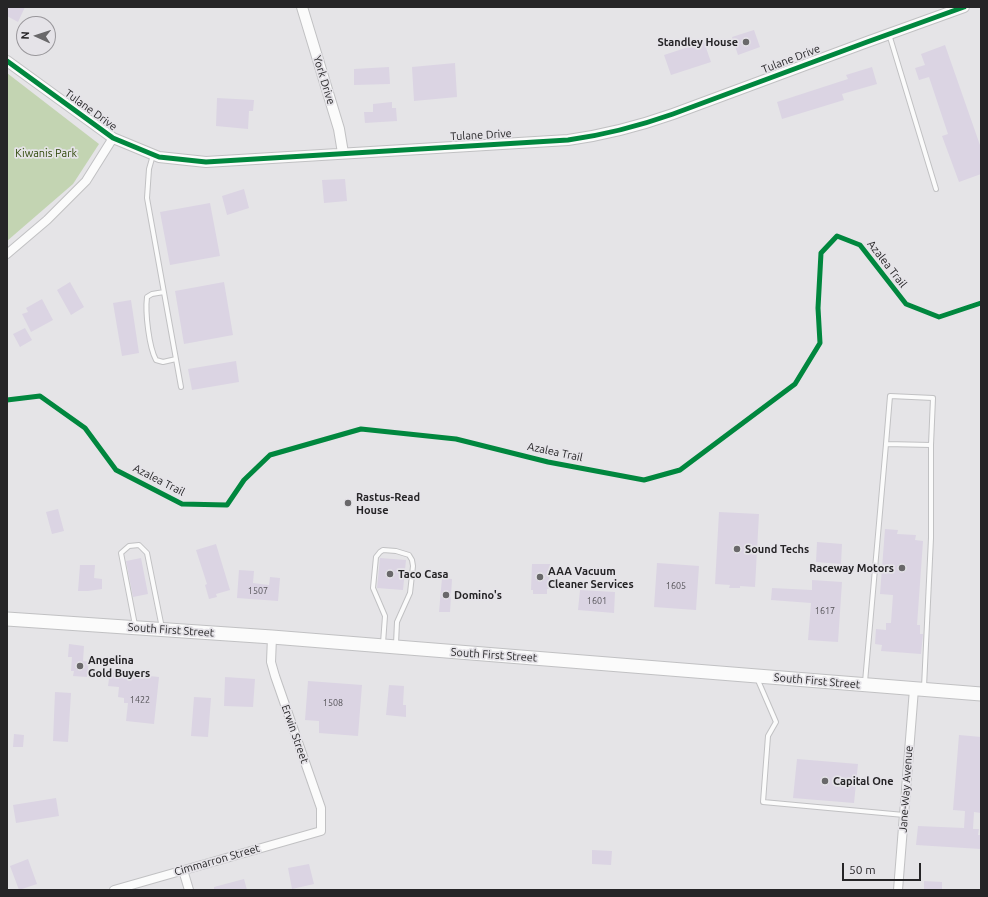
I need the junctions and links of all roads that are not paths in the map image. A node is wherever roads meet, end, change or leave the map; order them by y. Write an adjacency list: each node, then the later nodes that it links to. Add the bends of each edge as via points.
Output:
1 (302, 7): 6 (street, York Drive, via 339,130)
2 (964, 7): 3 (street, Tulane Drive)
3 (889, 34): 6 (street, Tulane Drive, via 674,114 606,134 568,140); 8 (lane)
4 (7, 61): 5 (street, Tulane Drive)
5 (113, 138): 7 (street, Tulane Drive); 9 (street, via 86,181 47,220)
6 (343, 153): 7 (street, Tulane Drive, via 206,162)
7 (153, 155): 10 (lane, via 149,169 147,198)
8 (936, 189)
9 (7, 254)
10 (164, 292): 11 (lane); 11 (lane, via 147,297 152,353 156,360 163,362)
11 (176, 359): 12 (lane)
12 (181, 387)
13 (886, 444): 14 (lane); 14 (lane, via 890,396 933,398); 22 (lane)
14 (931, 446): 23 (lane, via 931,538)
15 (7, 619): 16 (main road, South First Street)
16 (136, 628): 17 (main road, South First Street); 17 (lane, via 122,553 129,546 139,545 147,553)
17 (162, 630): 18 (main road, South First Street)
18 (272, 637): 19 (main road, South First Street); 26 (street, Erwin Street, via 271,662 274,676 321,808)
19 (382, 646): 20 (main road, South First Street); 20 (lane, via 385,616 373,588 376,557 384,550 409,555 413,566 410,593 397,622)
20 (396, 647): 21 (main road, South First Street)
21 (756, 676): 22 (main road, South First Street); 25 (lane, via 776,722 768,736 763,802)
22 (864, 685): 23 (main road, South First Street)
23 (919, 689): 24 (main road, South First Street); 25 (street, Jane-Way Avenue)
24 (981, 694)
25 (904, 815): 30 (street, Jane-Way Avenue)
26 (321, 831): 27 (street, Cimmarron Street)
27 (183, 870): 28 (street, Cimmarron Street); 29 (street)
28 (114, 890)
29 (189, 890)
30 (898, 890)

